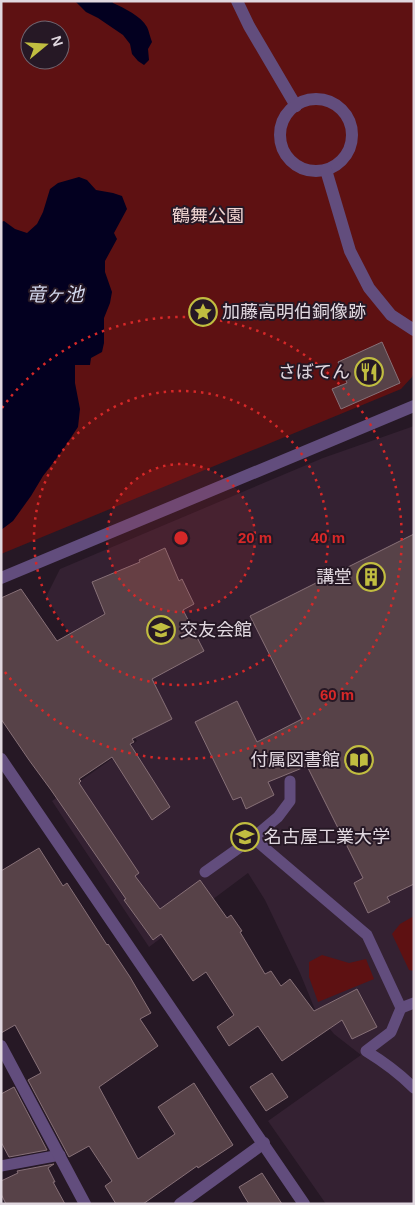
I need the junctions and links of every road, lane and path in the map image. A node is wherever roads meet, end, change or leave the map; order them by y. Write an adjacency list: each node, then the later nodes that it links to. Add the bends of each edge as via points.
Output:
1 (237, 1): 2 (street)
2 (296, 106): 3 (street, via 288,113 280,132 285,153 301,168 313,172); 3 (street, via 318,99 329,101 346,115 353,137 350,148 336,166)
3 (326, 170): 4 (street, via 350,250 369,288 391,315)
4 (414, 330)
5 (414, 406): 6 (street)
6 (1, 578)
7 (1, 759): 15 (street)
8 (290, 781): 9 (lane, via 290,801 278,817)
9 (252, 838): 10 (lane); 12 (lane, via 367,935)
10 (205, 872)
11 (414, 1002): 12 (lane)
12 (402, 1008): 14 (lane, via 391,1032 366,1051 391,1067)
13 (1, 1046): 16 (street)
14 (414, 1088)
15 (264, 1143): 19 (street); 20 (street)
16 (60, 1155): 17 (lane); 18 (street)
17 (1, 1166)
18 (85, 1204)
19 (180, 1204)
20 (304, 1204)

